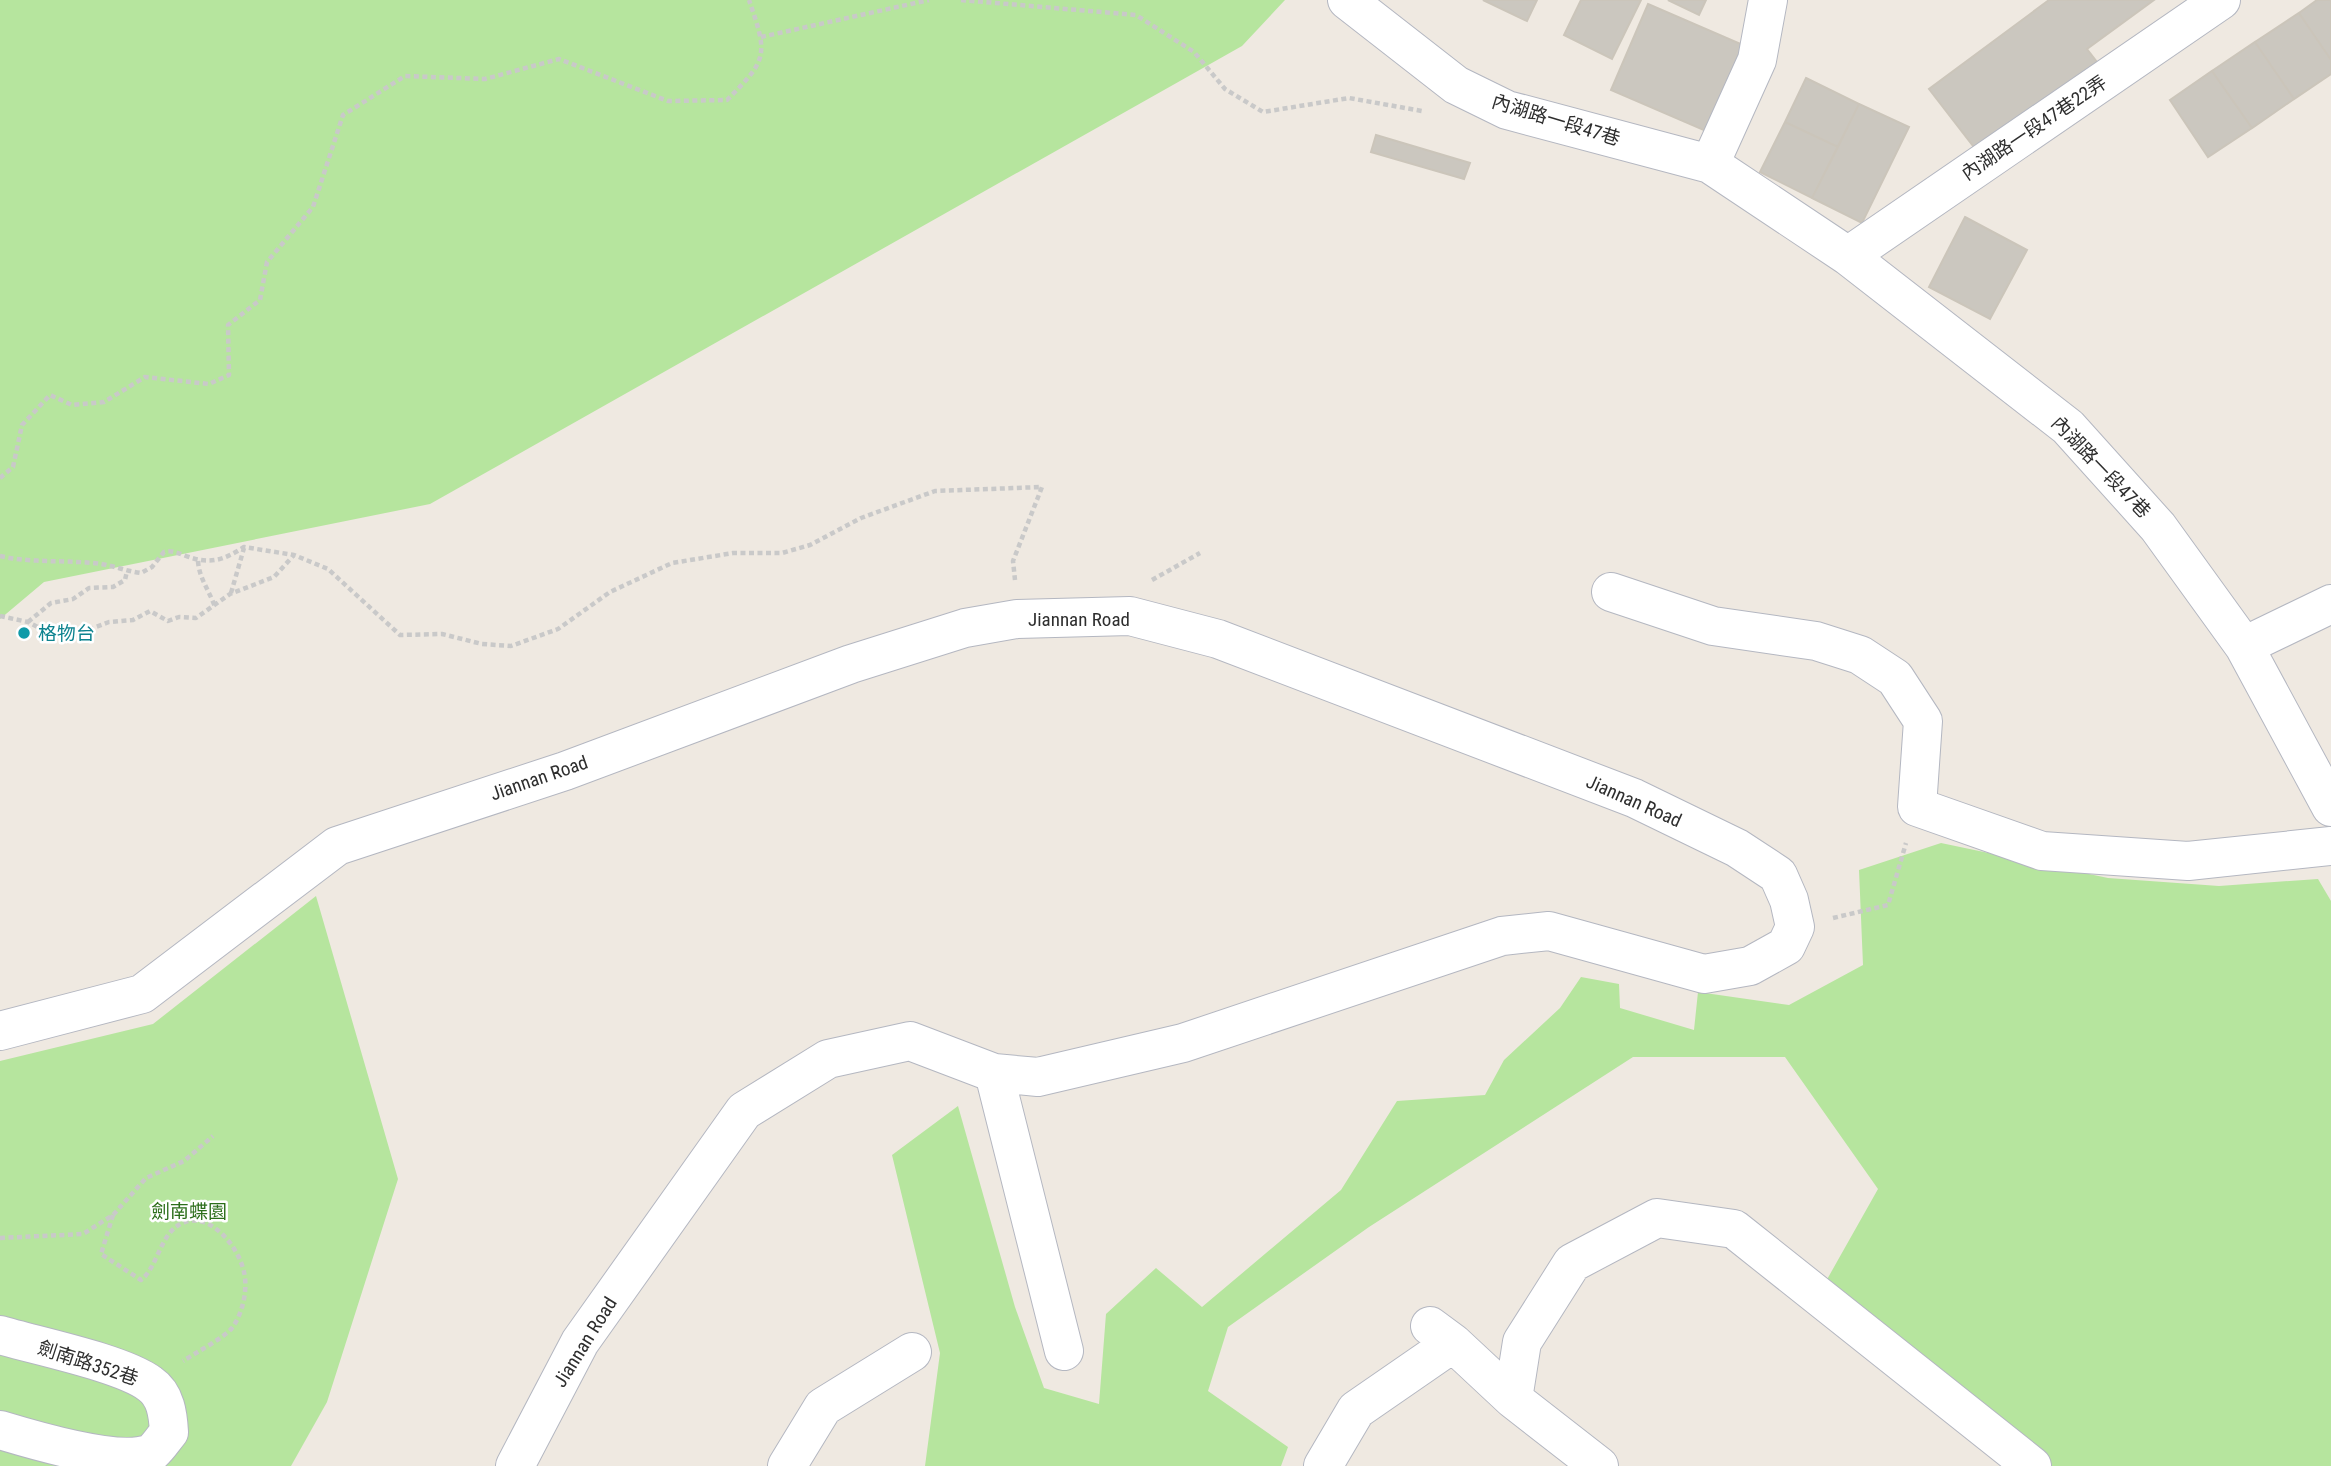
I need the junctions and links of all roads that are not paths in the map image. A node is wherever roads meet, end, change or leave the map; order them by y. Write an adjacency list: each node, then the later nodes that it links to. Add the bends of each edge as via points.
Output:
1 (1768, 0): 4 (street, via 1757,60)
2 (2221, 0): 5 (street, 內湖路一段47巷22弄)
3 (1353, 5): 4 (street, 內湖路一段47巷, via 1456,85 1507,110)
4 (1710, 164): 5 (street, 內湖路一段47巷)
5 (1847, 256): 8 (street, 內湖路一段47巷, via 2068,427 2158,527)
6 (1611, 592): 10 (street, via 1713,625 1816,641 1860,655 1895,678 1923,721 1917,807 2042,851 2188,861)
7 (2331, 604): 8 (street)
8 (2245, 646): 9 (street, 內湖路一段47巷)
9 (2331, 807)
10 (2331, 846)
11 (0, 1031): 12 (street, Jiannan Road, via 142,993 337,846 565,771 851,664 965,628 1017,619 1130,616 1218,639 1634,798 1737,848 1778,876 1795,927 1786,946 1750,966 1704,974 1549,930 1502,936 1183,1042 1038,1077)
12 (994, 1073): 14 (street); 18 (street, Jiannan Road, via 910,1041 828,1059 744,1111 580,1342)
13 (0, 1335): 17 (street, 劍南路352巷, via 110,1366 151,1384 168,1409 169,1432 151,1453 123,1459 59,1449)
14 (1064, 1351)
15 (912, 1352): 19 (street, via 823,1407)
16 (1513, 1399): 20 (street, via 1441,1334 1356,1410); 21 (street); 22 (street, via 1522,1342 1572,1263 1657,1218 1734,1229)
17 (0, 1430)
18 (515, 1466)
19 (787, 1466)
20 (1323, 1466)
21 (1600, 1466)
22 (2032, 1466)

